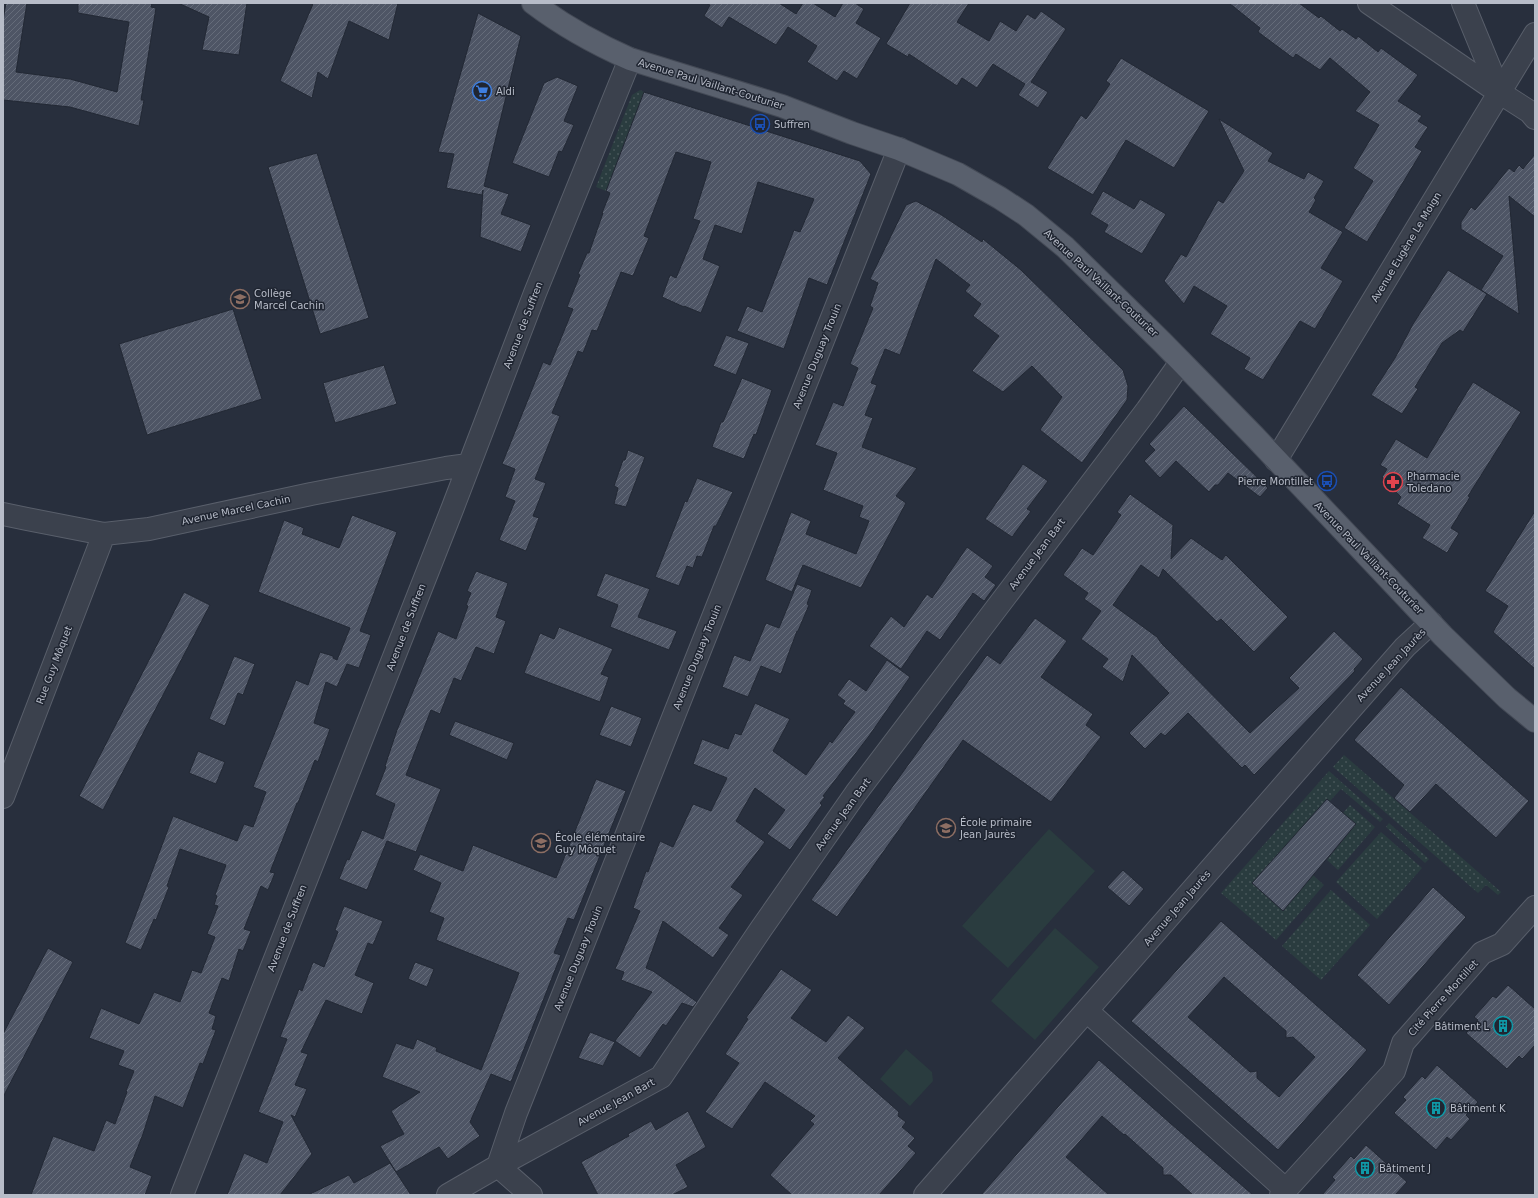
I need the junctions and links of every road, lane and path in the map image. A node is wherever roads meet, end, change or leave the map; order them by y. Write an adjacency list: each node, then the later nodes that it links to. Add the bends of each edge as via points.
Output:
1 (533, 3): 6 (main road, Avenue Paul Vaillant-Couturier, via 552,17 610,50)
2 (1369, 3): 7 (street)
3 (1463, 3): 5 (street)
4 (1535, 34): 8 (street, Avenue Eugène Le Moign)
5 (1478, 39): 7 (street); 8 (street)
6 (630, 58): 10 (main road, Avenue Paul Vaillant-Couturier, via 782,106); 13 (street, Avenue de Suffren)
7 (1451, 60): 8 (street)
8 (1500, 93): 9 (street); 12 (street, Avenue Eugène Le Moign)
9 (1533, 114)
10 (899, 149): 11 (main road, Avenue Paul Vaillant-Couturier, via 958,174 1026,215 1065,247); 21 (street, Avenue Duguay Trouin, via 516,1113)
11 (1181, 362): 12 (main road, Avenue Paul Vaillant-Couturier); 21 (street, Avenue Jean Bart, via 856,793 661,1078)
12 (1276, 460): 16 (main road, Avenue Paul Vaillant-Couturier)
13 (468, 465): 15 (street, Avenue Marcel Cachin, via 311,494 149,529); 23 (street, Avenue de Suffren)
14 (3, 514): 15 (street, Avenue Marcel Cachin)
15 (104, 534): 18 (street, Rue Guy Môquet)
16 (1431, 623): 17 (main road, Avenue Paul Vaillant-Couturier, via 1507,698); 20 (street, Avenue Jean Jaurès, via 1406,647)
17 (1535, 721)
18 (3, 797)
19 (1535, 907): 22 (street, Cité Pierre Montillet, via 1502,944 1482,953 1403,1043 1394,1071)
20 (1087, 1011): 22 (street, Cité Pierre Montillet); 26 (street, Avenue Jean Jaurès)
21 (498, 1166): 24 (street, Avenue Jean Bart); 25 (street)
22 (1283, 1192)
23 (182, 1195)
24 (448, 1195)
25 (531, 1195)
26 (925, 1195)

